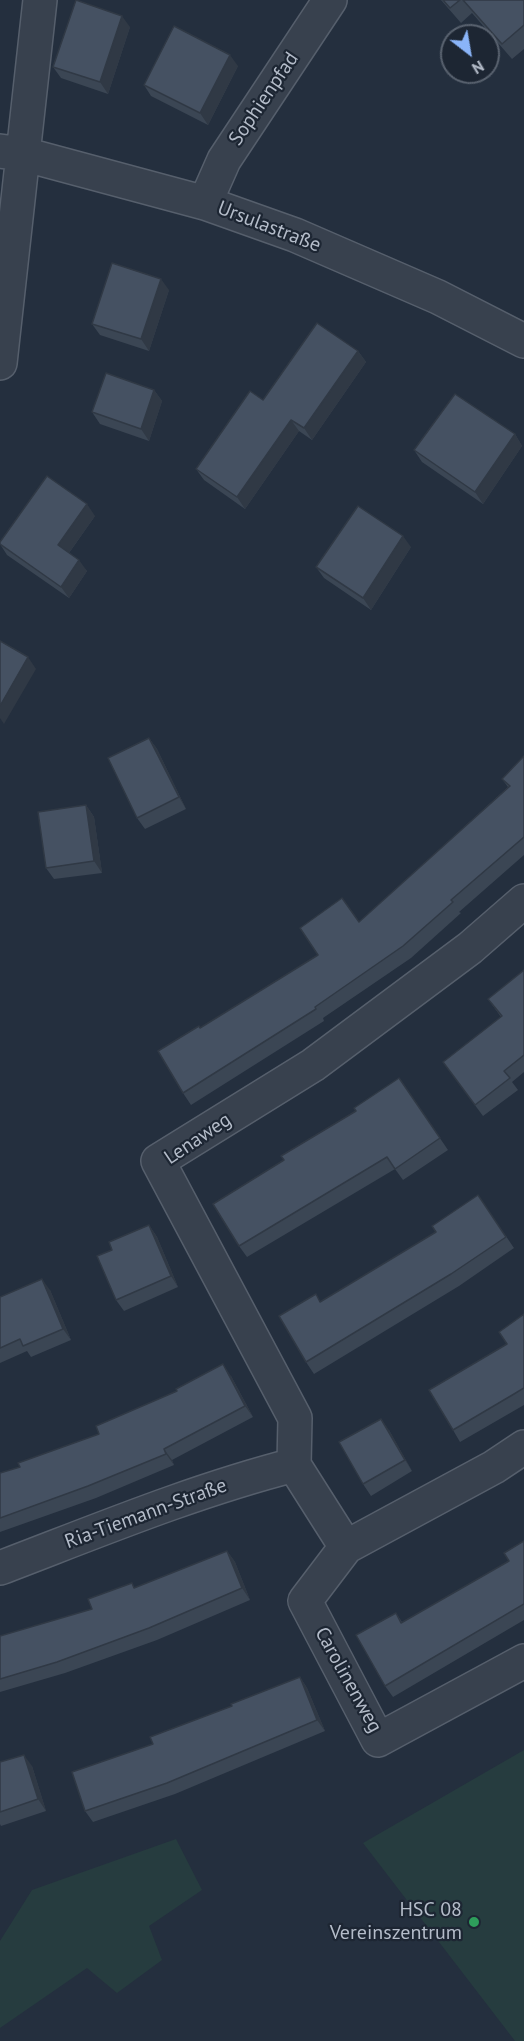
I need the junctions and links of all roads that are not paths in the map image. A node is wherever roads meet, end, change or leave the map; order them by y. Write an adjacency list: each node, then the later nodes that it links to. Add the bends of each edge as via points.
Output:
1 (39, 0): 3 (street)
2 (330, 0): 4 (street, Sophienpfad, via 224,160)
3 (11, 152): 4 (street, Ursulastraße); 6 (street)
4 (205, 203): 5 (street, Ursulastraße, via 295,235 399,279)
5 (524, 341)
6 (0, 363)
7 (524, 901): 9 (street, Lenaweg, via 470,948 313,1065 158,1161 295,1418)
8 (524, 1447): 10 (street)
9 (294, 1465): 10 (street); 11 (street, Ria-Tiemann-Straße, via 173,1502)
10 (346, 1547): 12 (street, Carolinenweg, via 305,1601 378,1740)
11 (0, 1568)
12 (524, 1660)

